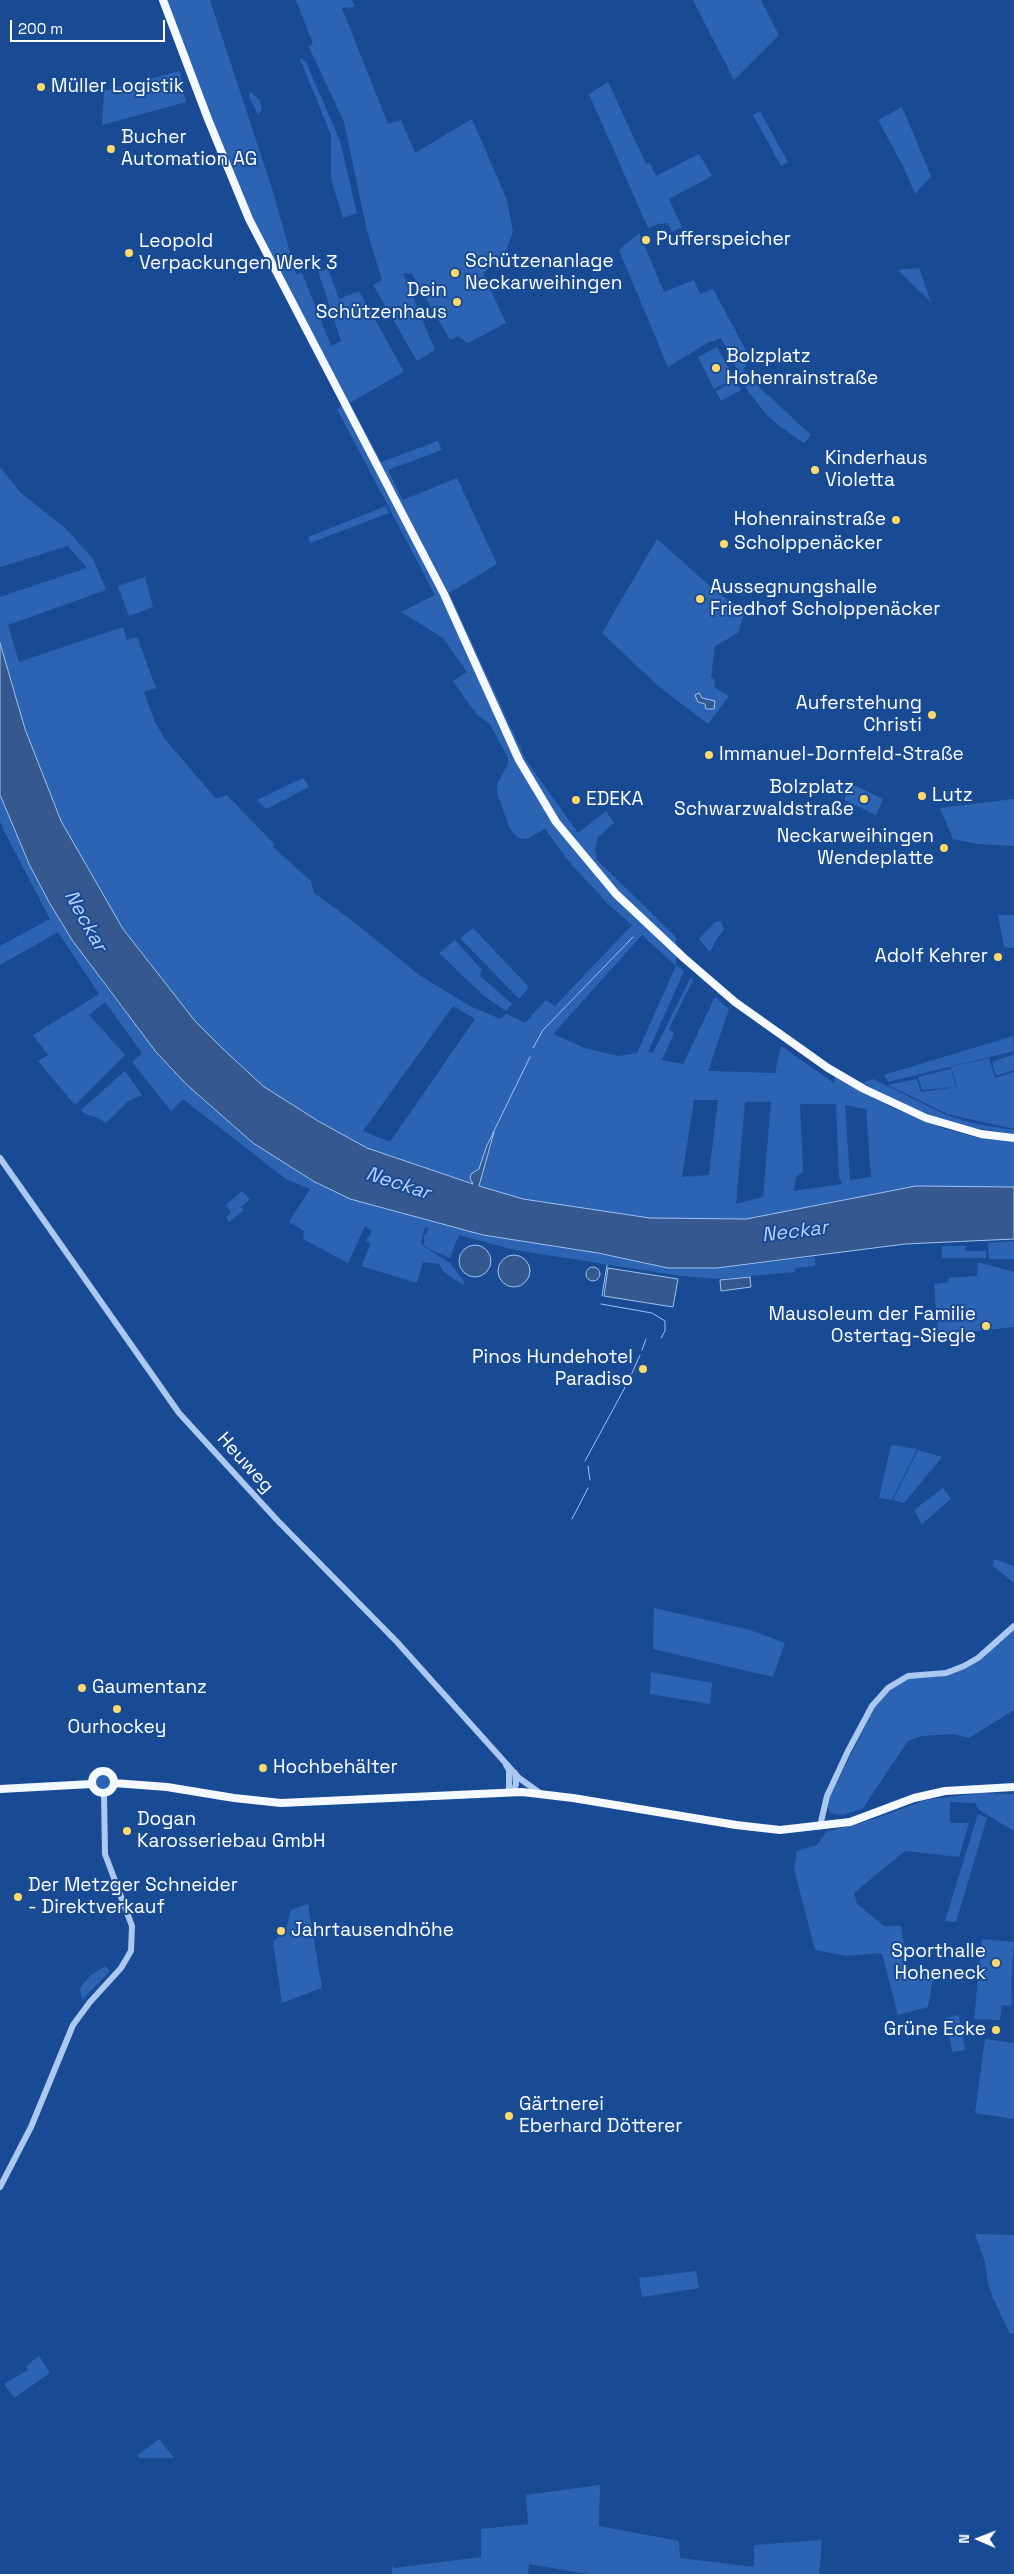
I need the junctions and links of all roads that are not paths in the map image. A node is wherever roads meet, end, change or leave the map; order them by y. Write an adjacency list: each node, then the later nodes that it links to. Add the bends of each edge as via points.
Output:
1 (163, 0): 2 (main road, via 249,218 452,610 519,760 556,822 616,894 684,958 735,1002 828,1068 926,1118 972,1132)
2 (1014, 1138)
3 (0, 1158): 5 (street, Heuweg, via 180,1413)
4 (1014, 1626): 14 (street, via 964,1666 946,1673 908,1676 888,1688 866,1717 844,1759 827,1796)
5 (503, 1759): 6 (street, Heuweg); 12 (street, via 509,1770)
6 (515, 1773): 12 (street, via 516,1784); 13 (street, Heuweg, via 526,1785)
7 (114, 1783): 8 (main road, via 112,1775 104,1771 96,1774); 11 (main road, via 110,1791); 12 (main road, via 167,1787 265,1802)
8 (92, 1784): 10 (main road); 11 (main road, via 95,1790)
9 (1014, 1787): 14 (main road, via 972,1787 937,1792 850,1822)
10 (0, 1789)
11 (104, 1793): 15 (street, via 105,1854 132,1926 131,1951 74,2025 31,2127)
12 (509, 1793): 13 (main road)
13 (543, 1794): 14 (main road, via 763,1829)
14 (820, 1826)
15 (0, 2187)

